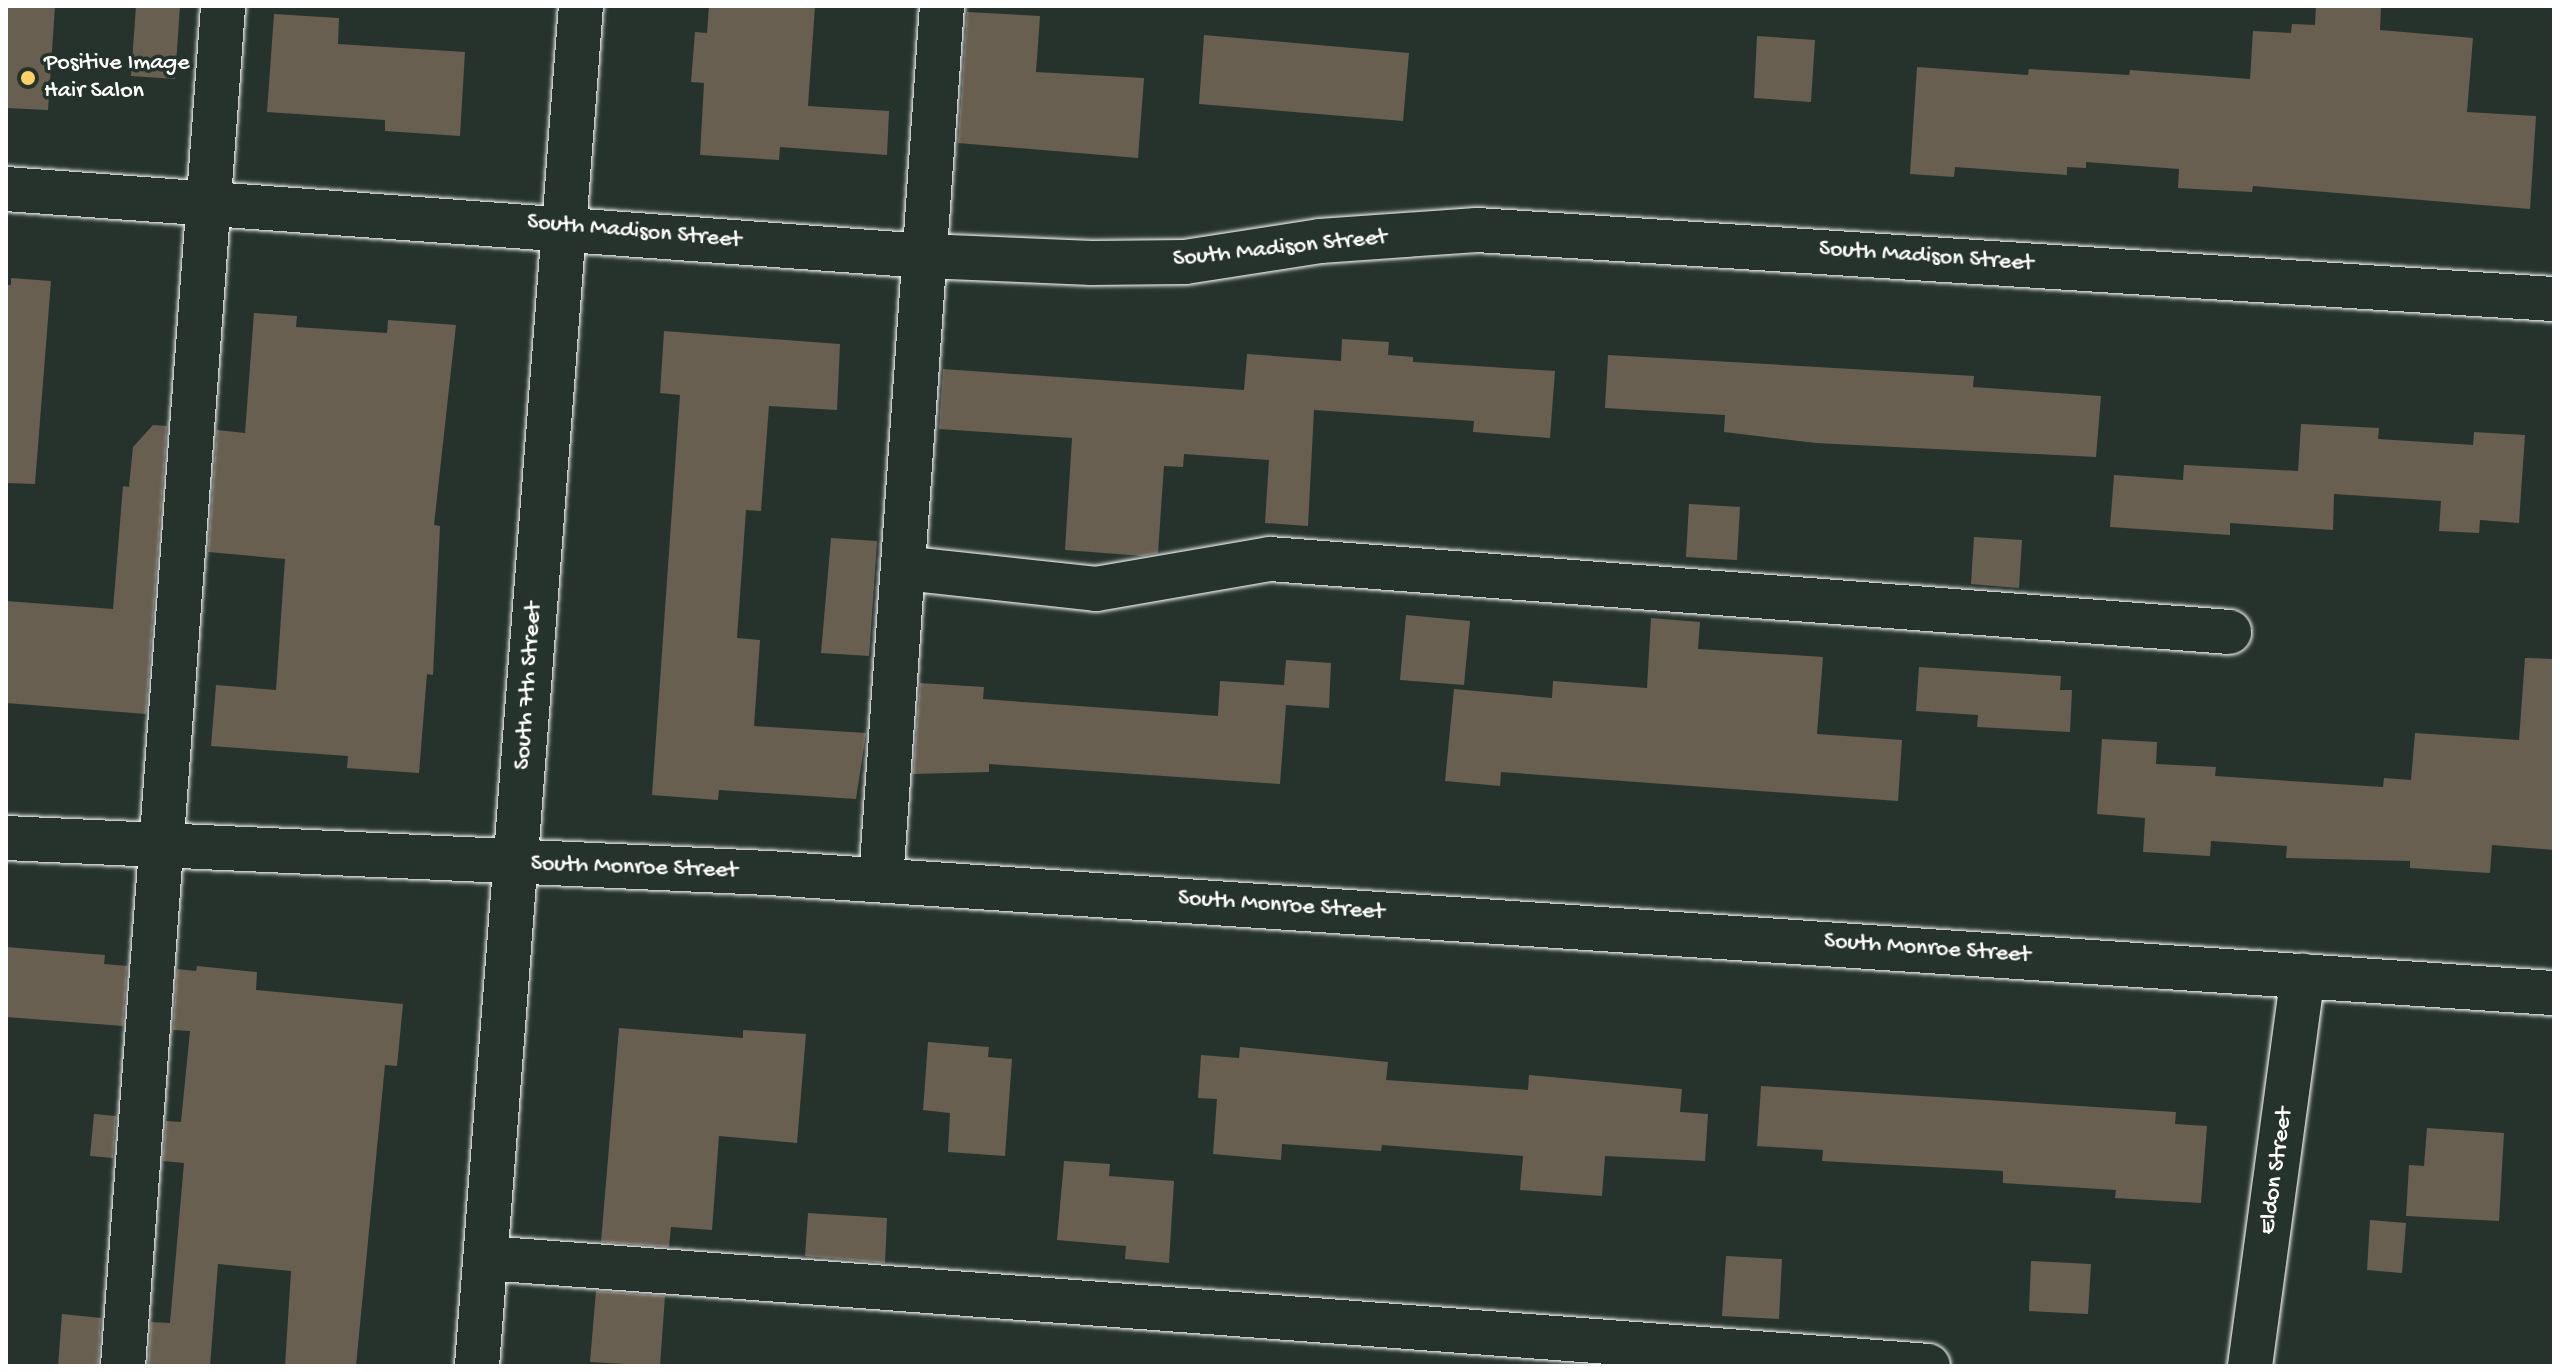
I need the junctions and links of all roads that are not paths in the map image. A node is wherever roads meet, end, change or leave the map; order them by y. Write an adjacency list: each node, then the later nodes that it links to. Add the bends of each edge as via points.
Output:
1 (223, 6): 5 (street)
2 (581, 6): 6 (street, South 7th Street)
3 (942, 6): 7 (street)
4 (6, 189): 5 (street, South Madison Street)
5 (206, 202): 6 (street, South Madison Street); 12 (street)
6 (562, 226): 7 (street, South Madison Street); 13 (street, South 7th Street)
7 (925, 256): 8 (street, South Madison Street, via 1185,262 1320,241 1477,230); 9 (street)
8 (2554, 299)
9 (903, 568): 10 (street, via 1096,589 1270,559); 14 (street)
10 (2229, 632)
11 (6, 838): 12 (street, South Monroe Street)
12 (161, 846): 13 (street, South Monroe Street); 18 (street)
13 (517, 864): 14 (street, South Monroe Street); 17 (street, South 7th Street)
14 (881, 880): 15 (street, South Monroe Street)
15 (2303, 976): 16 (street, South Monroe Street); 21 (street, Eldon Street)
16 (2554, 993)
17 (486, 1258): 19 (street, South 7th Street); 20 (street)
18 (123, 1366)
19 (477, 1366)
20 (1928, 1366)
21 (2250, 1366)

